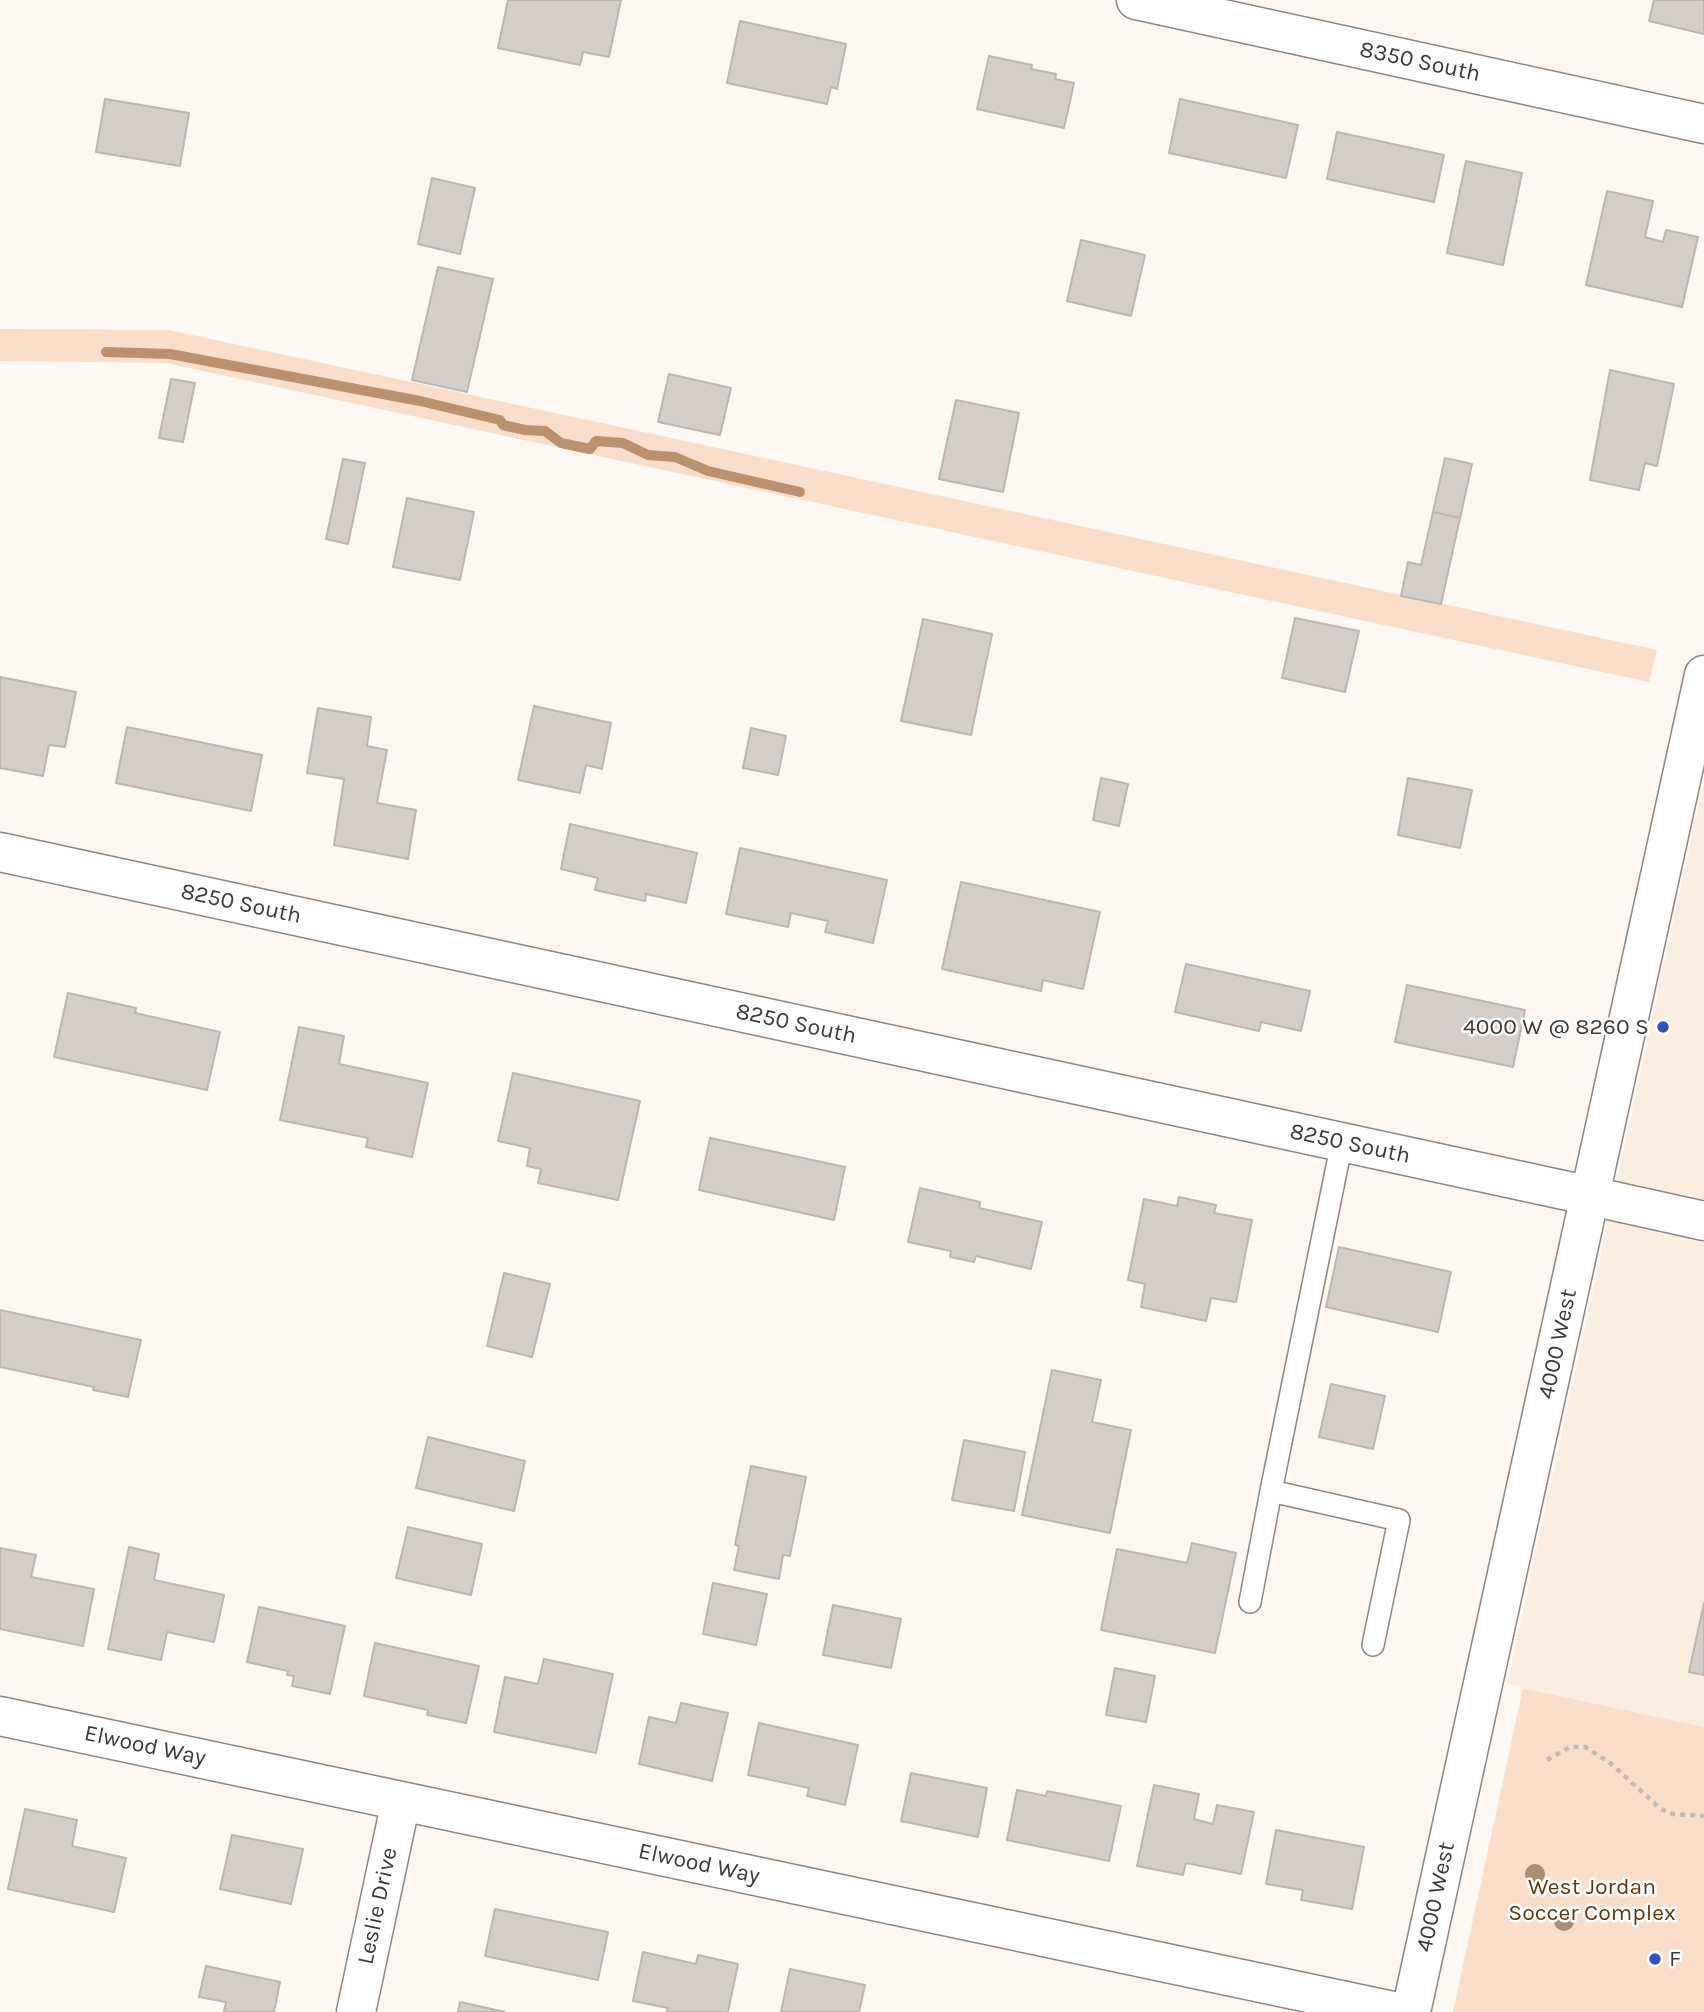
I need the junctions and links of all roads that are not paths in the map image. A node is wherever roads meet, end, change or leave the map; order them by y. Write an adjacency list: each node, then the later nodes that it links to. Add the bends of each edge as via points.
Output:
1 (1136, 0): 2 (street, 8350 South)
2 (1704, 124)
3 (1704, 675): 4 (street, 4000 West)
4 (1697, 745): 7 (street, 4000 West)
5 (0, 852): 6 (street, 8250 South)
6 (1342, 1142): 7 (street, 8250 South); 9 (lane)
7 (1591, 1196): 8 (street, 8250 South); 16 (street, 4000 West)
8 (1704, 1221)
9 (1271, 1491): 10 (lane); 11 (lane, via 1399,1520)
10 (1250, 1602)
11 (1373, 1645)
12 (0, 1716): 13 (street, Elwood Way)
13 (401, 1801): 14 (street, Leslie Drive); 15 (street, Elwood Way)
14 (356, 2012)
15 (1398, 2012)
16 (1411, 2012)

